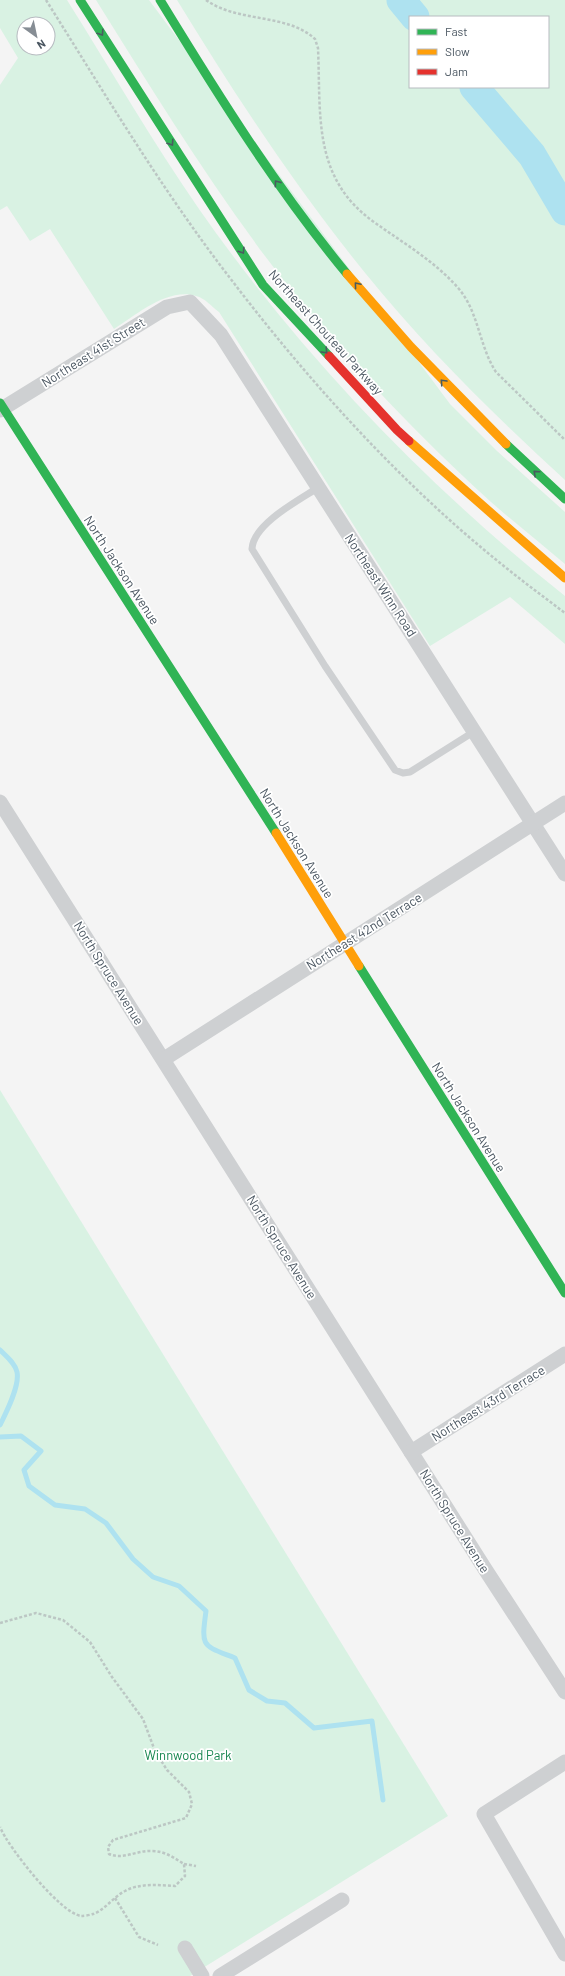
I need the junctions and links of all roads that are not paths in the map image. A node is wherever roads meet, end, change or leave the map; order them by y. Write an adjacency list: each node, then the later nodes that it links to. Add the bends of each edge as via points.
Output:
1 (80, 0): 7 (main road, Northeast Chouteau Parkway, one-way to 7, via 264,285 397,430)
2 (160, 0): 6 (main road, one-way to 2, via 505,445 449,389 398,334 328,251 273,178)
3 (190, 302): 4 (street, Northeast 41st Street, via 167,307); 5 (street, Northeast Winn Road, via 221,335)
4 (1, 407): 13 (main road, North Jackson Avenue)
5 (319, 488): 8 (street, Northeast Winn Road); 8 (lane, via 262,528 252,542 252,549 325,666 395,770 410,772)
6 (565, 499)
7 (565, 578)
8 (475, 731): 11 (street, Northeast Winn Road)
9 (0, 802): 14 (street, North Spruce Avenue)
10 (565, 803): 11 (street, Northeast 42nd Terrace)
11 (534, 823): 12 (street, Northeast Winn Road); 13 (street, Northeast 42nd Terrace)
12 (565, 874)
13 (344, 942): 14 (street, Northeast 42nd Terrace); 15 (main road, North Jackson Avenue)
14 (164, 1059): 17 (street, North Spruce Avenue)
15 (565, 1293)
16 (565, 1354): 17 (street, Northeast 43rd Terrace)
17 (411, 1452): 18 (street, North Spruce Avenue)
18 (565, 1692)
19 (565, 1762): 22 (street, via 484,1814)
20 (342, 1900): 24 (street)
21 (185, 1948): 23 (street)
22 (565, 1954)
23 (202, 1976)
24 (220, 1976)

